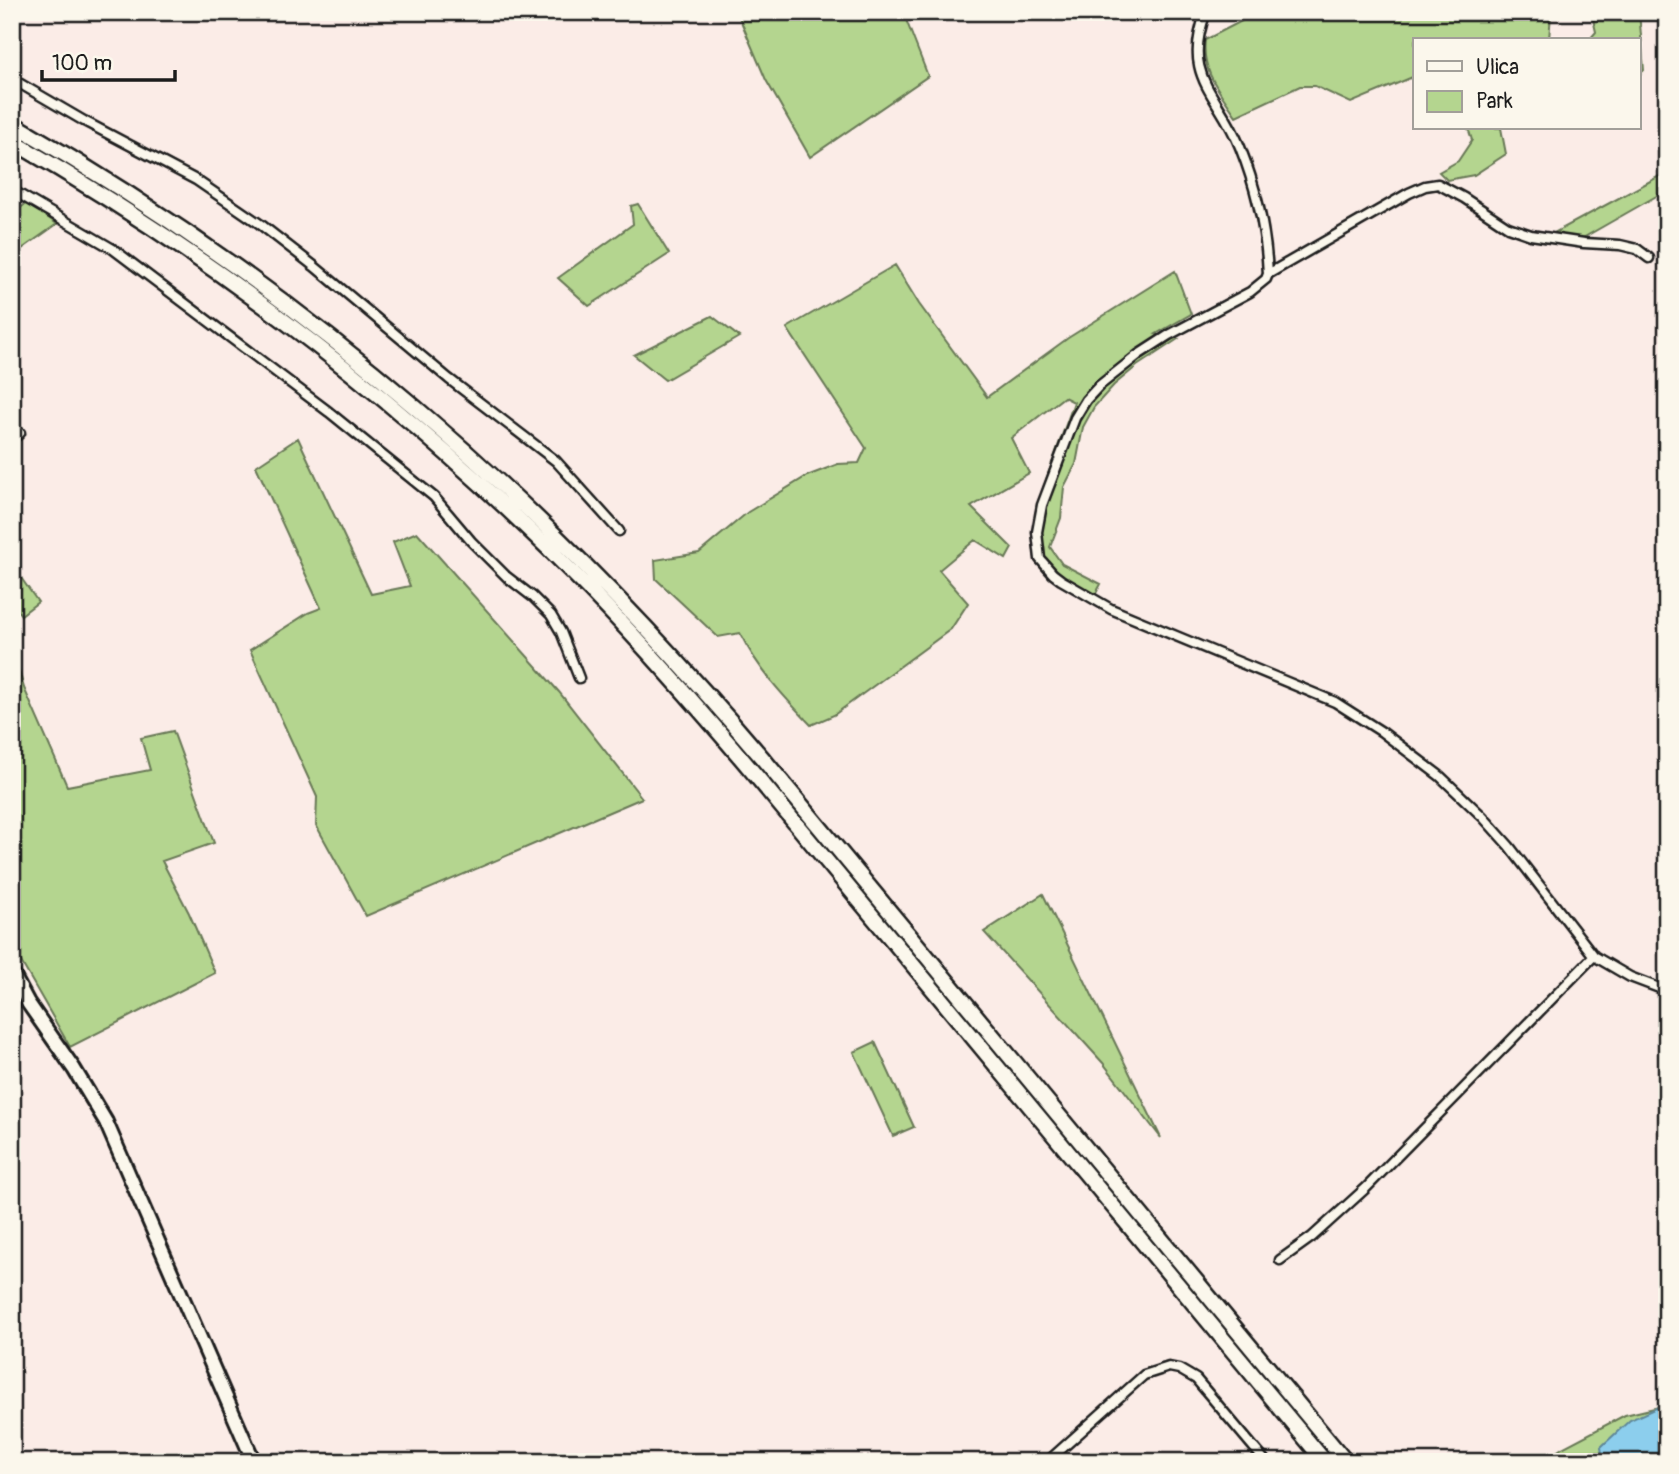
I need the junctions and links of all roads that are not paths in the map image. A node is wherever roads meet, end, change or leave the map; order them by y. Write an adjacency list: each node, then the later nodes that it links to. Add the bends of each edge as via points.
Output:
1 (1206, 12): 7 (street, via 1196,49 1198,65 1255,188)
2 (12, 79): 10 (street, via 186,174 260,224 556,461)
3 (12, 123): 20 (highway, via 171,221 312,322 460,444 583,560 764,760)
4 (12, 141): 19 (highway, via 190,253 321,349 458,464 583,583 737,753)
5 (12, 190): 11 (street, via 113,248 435,497 471,541 551,615)
6 (1649, 258): 7 (street, via 1620,245 1531,235 1508,227 1438,184 1409,193)
7 (1268, 274): 12 (street, via 1251,292 1138,355 1086,400 1042,505 1037,532 1040,559 1053,574 1100,603 1335,702 1413,754 1509,846)
8 (20, 433): 9 (street)
9 (12, 439)
10 (619, 531)
11 (579, 678)
12 (1594, 956): 14 (street); 15 (street, via 1366,1188)
13 (12, 973): 16 (street, via 106,1122)
14 (1667, 991)
15 (1280, 1260)
16 (254, 1462)
17 (1047, 1462): 18 (street, via 1144,1376 1169,1367 1196,1379)
18 (1266, 1462)
19 (1325, 1462)
20 (1346, 1462)

